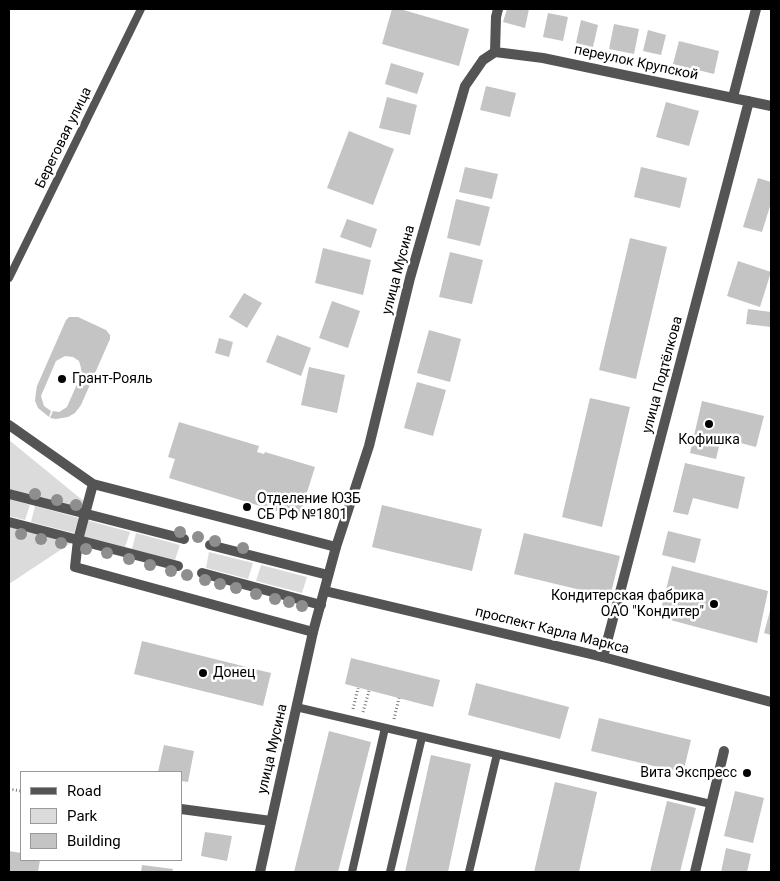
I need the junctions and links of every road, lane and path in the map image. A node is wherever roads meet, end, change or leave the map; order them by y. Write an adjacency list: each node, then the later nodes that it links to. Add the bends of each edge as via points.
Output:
1 (141, 9): 8 (lane, Береговая улица)
2 (498, 9): 4 (street)
3 (756, 9): 5 (street)
4 (495, 52): 5 (street, переулок Крупской, via 543,58); 17 (street, улица Мусина, via 483,60 465,86 410,278 369,446)
5 (733, 97): 6 (street, переулок Крупской)
6 (749, 101): 7 (street, переулок Крупской); 24 (street, улица Подтёлкова)
7 (771, 105)
8 (9, 278)
9 (9, 425): 10 (street)
10 (93, 484): 12 (street); 17 (street)
11 (9, 494): 12 (street)
12 (84, 514): 14 (street); 15 (street)
13 (9, 522): 15 (street)
14 (184, 539)
15 (78, 540): 18 (street); 23 (street, via 75,567)
16 (210, 545): 20 (street)
17 (336, 548): 20 (street, улица Мусина)
18 (178, 566)
19 (202, 573): 22 (street)
20 (328, 575): 21 (street, улица Мусина)
21 (325, 591): 22 (street, улица Мусина); 24 (street, проспект Карла Маркса)
22 (321, 605): 23 (street, улица Мусина)
23 (313, 632): 29 (street, улица Мусина)
24 (603, 657): 28 (street, проспект Карла Маркса)
25 (358, 688): 30 (path)
26 (369, 690): 31 (path)
27 (399, 698): 32 (path)
28 (771, 702)
29 (296, 707): 30 (lane); 38 (street, улица Мусина)
30 (350, 720): 31 (lane)
31 (360, 722): 32 (lane)
32 (389, 729): 33 (lane); 40 (lane)
33 (422, 737): 35 (lane); 41 (lane)
34 (724, 751): 36 (street)
35 (497, 754): 36 (lane); 42 (lane)
36 (711, 804): 43 (street)
37 (182, 808): 38 (street)
38 (271, 821): 39 (street, улица Мусина)
39 (260, 872)
40 (352, 872)
41 (390, 872)
42 (469, 872)
43 (696, 872)

